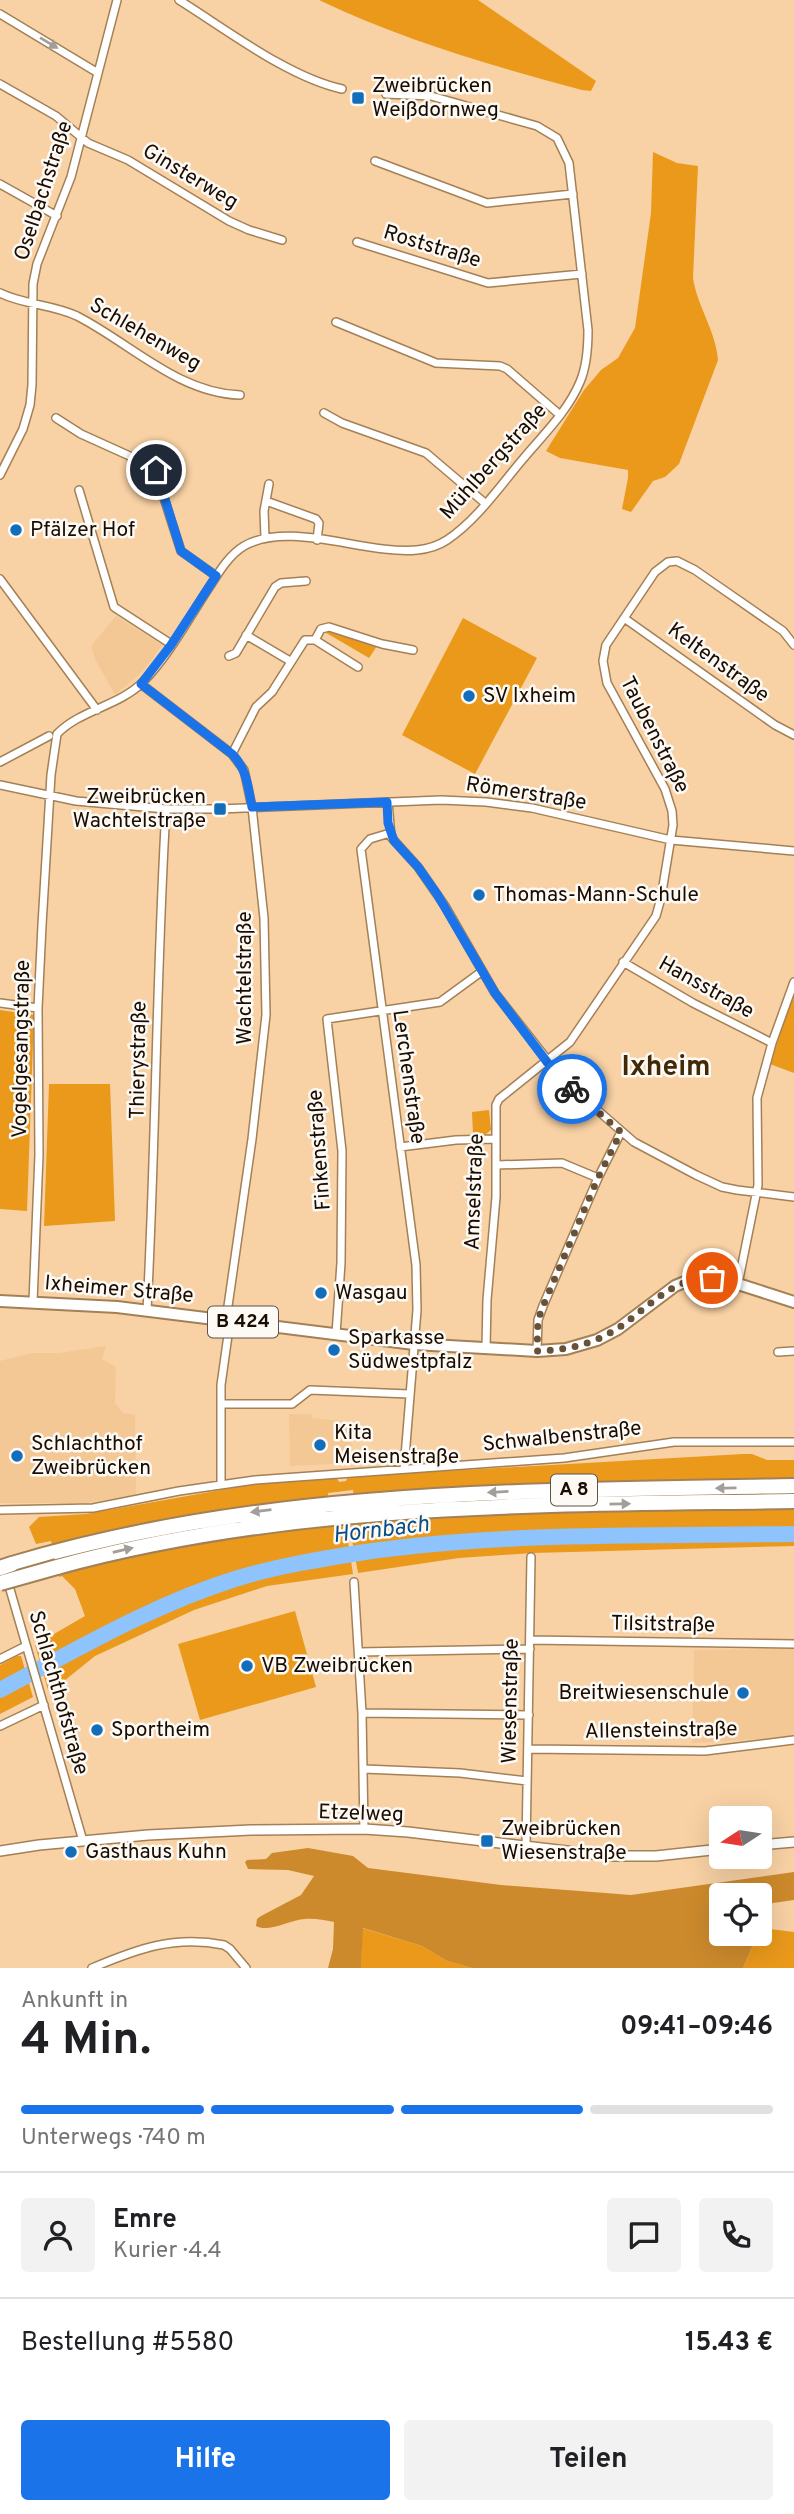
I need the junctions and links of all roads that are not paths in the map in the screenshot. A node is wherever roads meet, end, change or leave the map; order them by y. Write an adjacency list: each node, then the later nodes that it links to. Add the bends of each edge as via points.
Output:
1 (117, 0): 4 (street, Oselbachstraße)
2 (179, 0): 6 (street, via 298,74)
3 (0, 14): 4 (street, one-way to 4)
4 (98, 73): 8 (street, Oselbachstraße)
5 (0, 85): 8 (street, Ginsterweg, via 56,116)
6 (342, 89)
7 (386, 94): 11 (street, Mühlbergstraße, via 431,96 549,132 565,152)
8 (81, 138): 12 (street, Oselbachstraße); 13 (street, Ginsterweg, via 128,160 237,226)
9 (375, 161): 11 (street, via 487,203)
10 (0, 184): 12 (street)
11 (573, 194): 15 (street, Mühlbergstraße)
12 (57, 216): 17 (street, Oselbachstraße, via 37,264)
13 (282, 240)
14 (357, 242): 15 (street, Roststraße, via 488,283)
15 (582, 274): 21 (street, Mühlbergstraße, via 586,362 576,392)
16 (0, 293): 17 (street, Schlehenweg)
17 (33, 303): 19 (street, Schlehenweg, via 76,316 180,379); 23 (street, Oselbachstraße, via 30,405)
18 (336, 323): 21 (street, via 436,363 500,366)
19 (240, 395)
20 (324, 414): 27 (street, via 426,453)
21 (560, 415): 27 (street, Mühlbergstraße)
22 (56, 418): 30 (street, via 154,467 181,551)
23 (0, 475)
24 (269, 484): 26 (street)
25 (79, 490): 36 (street, via 114,607)
26 (266, 501): 28 (street); 29 (street, via 316,519)
27 (486, 504): 29 (street, Mühlbergstraße, via 457,533 427,548 406,550)
28 (265, 537): 29 (street, Mühlbergstraße); 30 (street, via 243,547)
29 (317, 540)
30 (216, 576): 36 (street)
31 (0, 579): 43 (street)
32 (306, 581): 34 (street, via 275,587)
33 (624, 618): 37 (street, Taubenstraße, via 655,572 677,561 783,631); 44 (street, Keltenstraße); 54 (street, Taubenstraße, via 606,645 604,670 668,798 673,818)
34 (246, 635): 39 (street, via 236,653); 40 (street)
35 (314, 640): 38 (street, via 321,629 330,627); 40 (street, via 305,640); 41 (street)
36 (171, 645): 42 (street)
37 (794, 645)
38 (414, 650)
39 (229, 656)
40 (290, 662): 46 (street, via 272,692 256,707)
41 (358, 667)
42 (141, 684): 43 (street); 46 (street, Wachtelstraße)
43 (97, 710): 49 (street, via 57,734)
44 (794, 735)
45 (49, 736): 47 (street)
46 (232, 754): 51 (street, Wachtelstraße, via 244,770)
47 (0, 762)
48 (0, 785): 49 (street, Römerstraße)
49 (50, 796): 52 (street, Römerstraße); 60 (street, Vogelgesangstraße)
50 (387, 802): 51 (street, Römerstraße); 53 (street); 54 (street, Römerstraße, via 441,800 531,808)
51 (252, 807): 52 (street, Römerstraße); 76 (street, Wachtelstraße, via 264,918 266,1015)
52 (166, 809): 75 (street, Thierystraße)
53 (390, 833): 57 (street, via 445,906); 61 (street, Lerchenstraße, via 370,839 360,849)
54 (671, 840): 55 (street, Römerstraße); 56 (street, Taubenstraße, via 660,907)
55 (794, 851)
56 (623, 962): 62 (street, Hansstraße); 63 (street, Taubenstraße, via 570,1042)
57 (481, 972): 61 (street, via 440,1002); 63 (street)
58 (794, 982): 62 (street)
59 (0, 1003): 60 (street)
60 (38, 1008): 73 (street, Vogelgesangstraße)
61 (382, 1010): 66 (street, Lerchenstraße); 77 (street, Finkenstraße, via 334,1016 326,1023 342,1152)
62 (772, 1043): 69 (street, via 757,1098)
63 (547, 1062): 64 (street); 65 (street, Amselstraße, via 499,1100)
64 (621, 1132): 68 (street); 69 (street, via 710,1182)
65 (495, 1139): 66 (street); 67 (street, Amselstraße)
66 (400, 1147): 78 (street, Lerchenstraße, via 418,1290)
67 (496, 1165): 68 (street, via 562,1163); 79 (street, Amselstraße)
68 (598, 1178): 80 (street, via 538,1320)
69 (756, 1193): 70 (street); 71 (street)
70 (794, 1197)
71 (738, 1284): 74 (main road, B 424); 80 (main road, B 424, via 694,1278 597,1340)
72 (0, 1301): 73 (main road, Ixheimer Straße / B 424)
73 (33, 1302): 75 (main road, Ixheimer Straße / B 424)
74 (794, 1302)
75 (147, 1310): 76 (main road, Ixheimer Straße / B 424)
76 (228, 1320): 77 (main road, Ixheimer Straße / B 424); 84 (street, Wachtelstraße)
77 (336, 1335): 78 (main road, Ixheimer Straße / B 424)
78 (414, 1343): 79 (main road, Ixheimer Straße / B 424); 83 (street, Lerchenstraße)
79 (486, 1348): 80 (main road, B 424)
80 (537, 1351)
81 (794, 1351): 82 (street)
82 (778, 1352)
83 (409, 1394): 84 (street, via 310,1390 292,1404); 86 (street, Lerchenstraße)
84 (220, 1404): 87 (street, Wachtelstraße)
85 (794, 1442): 86 (street, Schwalbenstraße, via 674,1442 564,1458)
86 (404, 1469): 87 (street, Schwalbenstraße)
87 (221, 1484): 91 (street, Schwalbenstraße, via 93,1508)
88 (794, 1486): 90 (highway, A 8, one-way to 90, via 512,1491)
89 (794, 1501): 90 (highway, A 8, one-way to 89)
90 (355, 1507): 93 (highway, A 8)
91 (0, 1510)
92 (531, 1557): 97 (street, Wiesenstraße)
93 (55, 1559): 94 (highway, A 8); 95 (highway, A 8, bridge)
94 (3, 1563): 99 (street, Schlachthofstraße)
95 (0, 1583)
96 (354, 1583): 101 (street)
97 (530, 1640): 98 (street, Tilsitstraße); 100 (street, Wiesenstraße)
98 (794, 1644)
99 (27, 1649): 102 (street); 103 (street, Schlachthofstraße)
100 (530, 1649): 101 (street); 105 (street, Wiesenstraße)
101 (359, 1652): 104 (street)
102 (0, 1660)
103 (44, 1705): 106 (street); 112 (street, Schlachthofstraße)
104 (362, 1713): 105 (street); 109 (street)
105 (529, 1715): 108 (street, Wiesenstraße)
106 (0, 1726)
107 (794, 1740): 108 (street, Allensteinstraße, via 694,1751)
108 (528, 1749): 110 (street, Wiesenstraße)
109 (364, 1769): 110 (street); 111 (street)
110 (527, 1781): 115 (street, Wiesenstraße)
111 (364, 1829): 112 (street, Etzelweg); 115 (street, Etzelweg)
112 (83, 1840): 117 (street, Etzelweg)
113 (794, 1842): 114 (street)
114 (772, 1844)
115 (526, 1846): 116 (street, Etzelweg, via 622,1857)
116 (709, 1850)
117 (0, 1852)
118 (92, 1968): 119 (street, via 149,1946 173,1943 224,1945)
119 (246, 1968)

